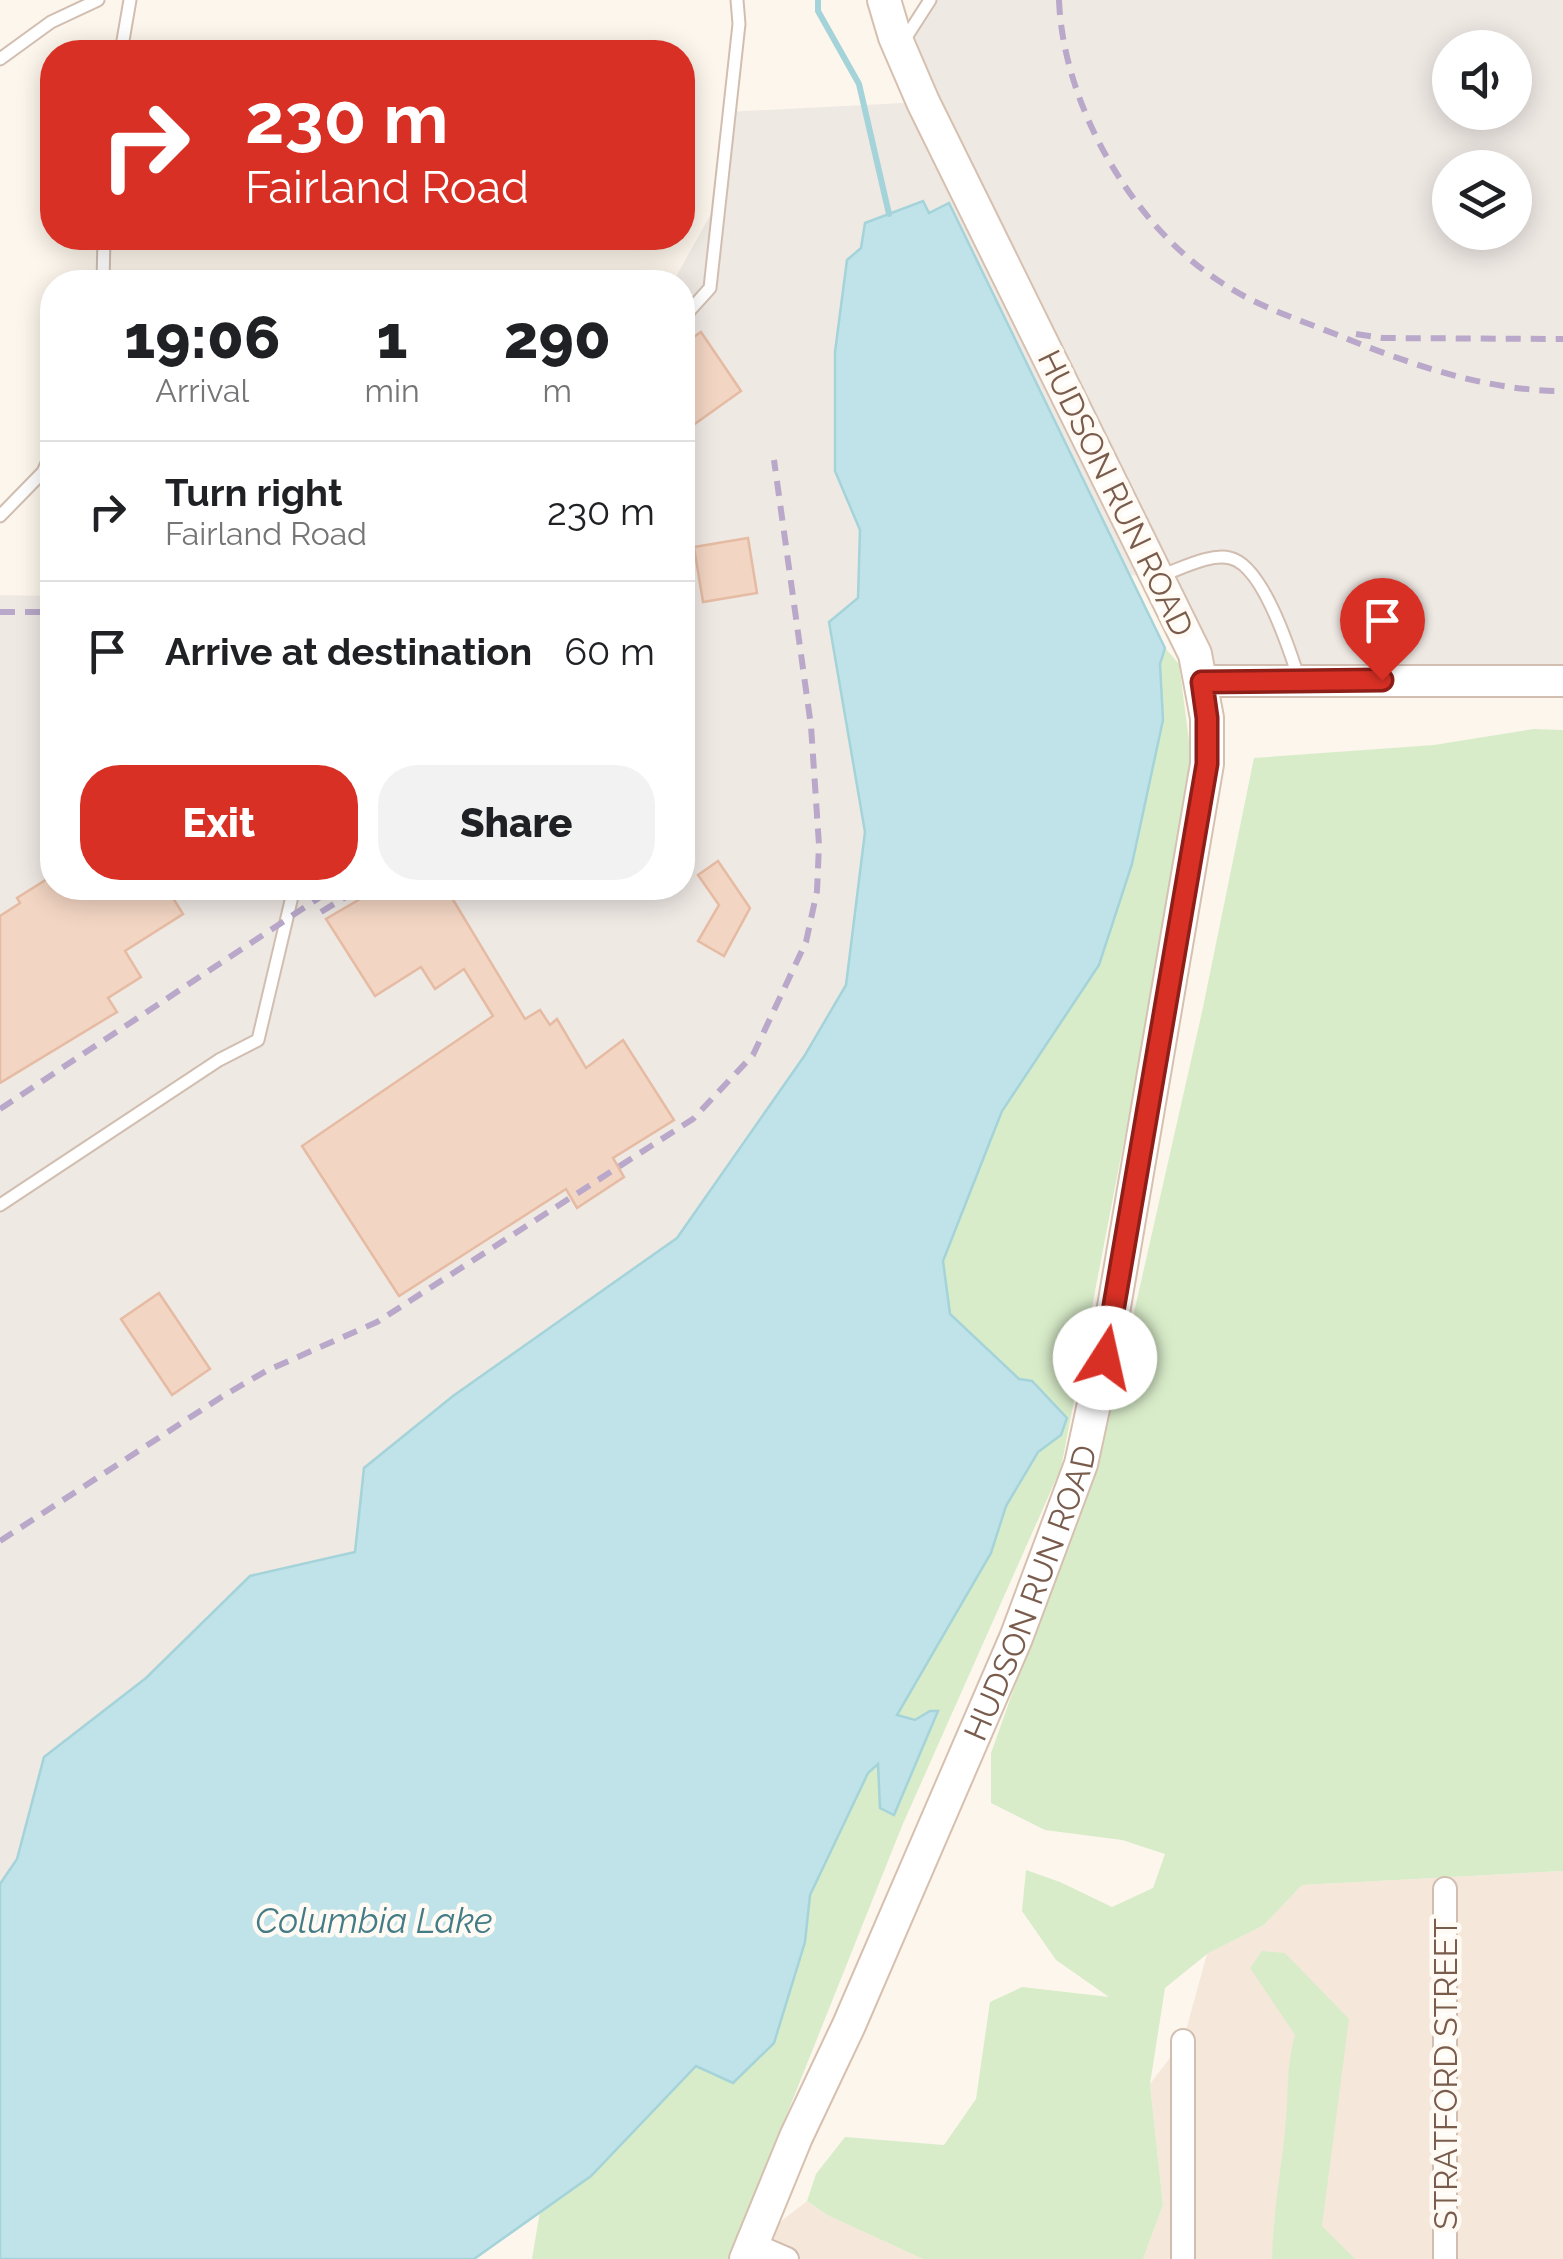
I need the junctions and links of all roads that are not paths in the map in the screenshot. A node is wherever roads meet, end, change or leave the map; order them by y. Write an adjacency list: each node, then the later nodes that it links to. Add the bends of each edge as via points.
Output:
1 (98, 0): 8 (lane, via 51,22)
2 (130, 0): 6 (lane)
3 (736, 0): 9 (lane, via 740,24 710,288)
4 (884, 0): 7 (main road, HUDSON RUN ROAD)
5 (930, 0): 7 (lane)
6 (123, 40)
7 (900, 46): 12 (main road, HUDSON RUN ROAD)
8 (0, 59)
9 (695, 305)
10 (40, 475): 11 (lane)
11 (0, 516)
12 (1157, 577): 13 (lane, via 1218,557 1244,566 1280,624); 15 (main road, HUDSON RUN ROAD)
13 (1300, 680): 14 (street); 15 (street)
14 (1563, 681)
15 (1202, 682): 20 (main road, HUDSON RUN ROAD, via 1207,764 1110,1330 1080,1464 1016,1638)
16 (291, 900): 17 (lane, via 258,1040)
17 (0, 1205)
18 (1445, 1888): 23 (street, STRATFORD STREET)
19 (1182, 2041): 22 (street)
20 (749, 2251): 21 (street)
21 (787, 2259)
22 (1183, 2259)
23 (1445, 2259)

